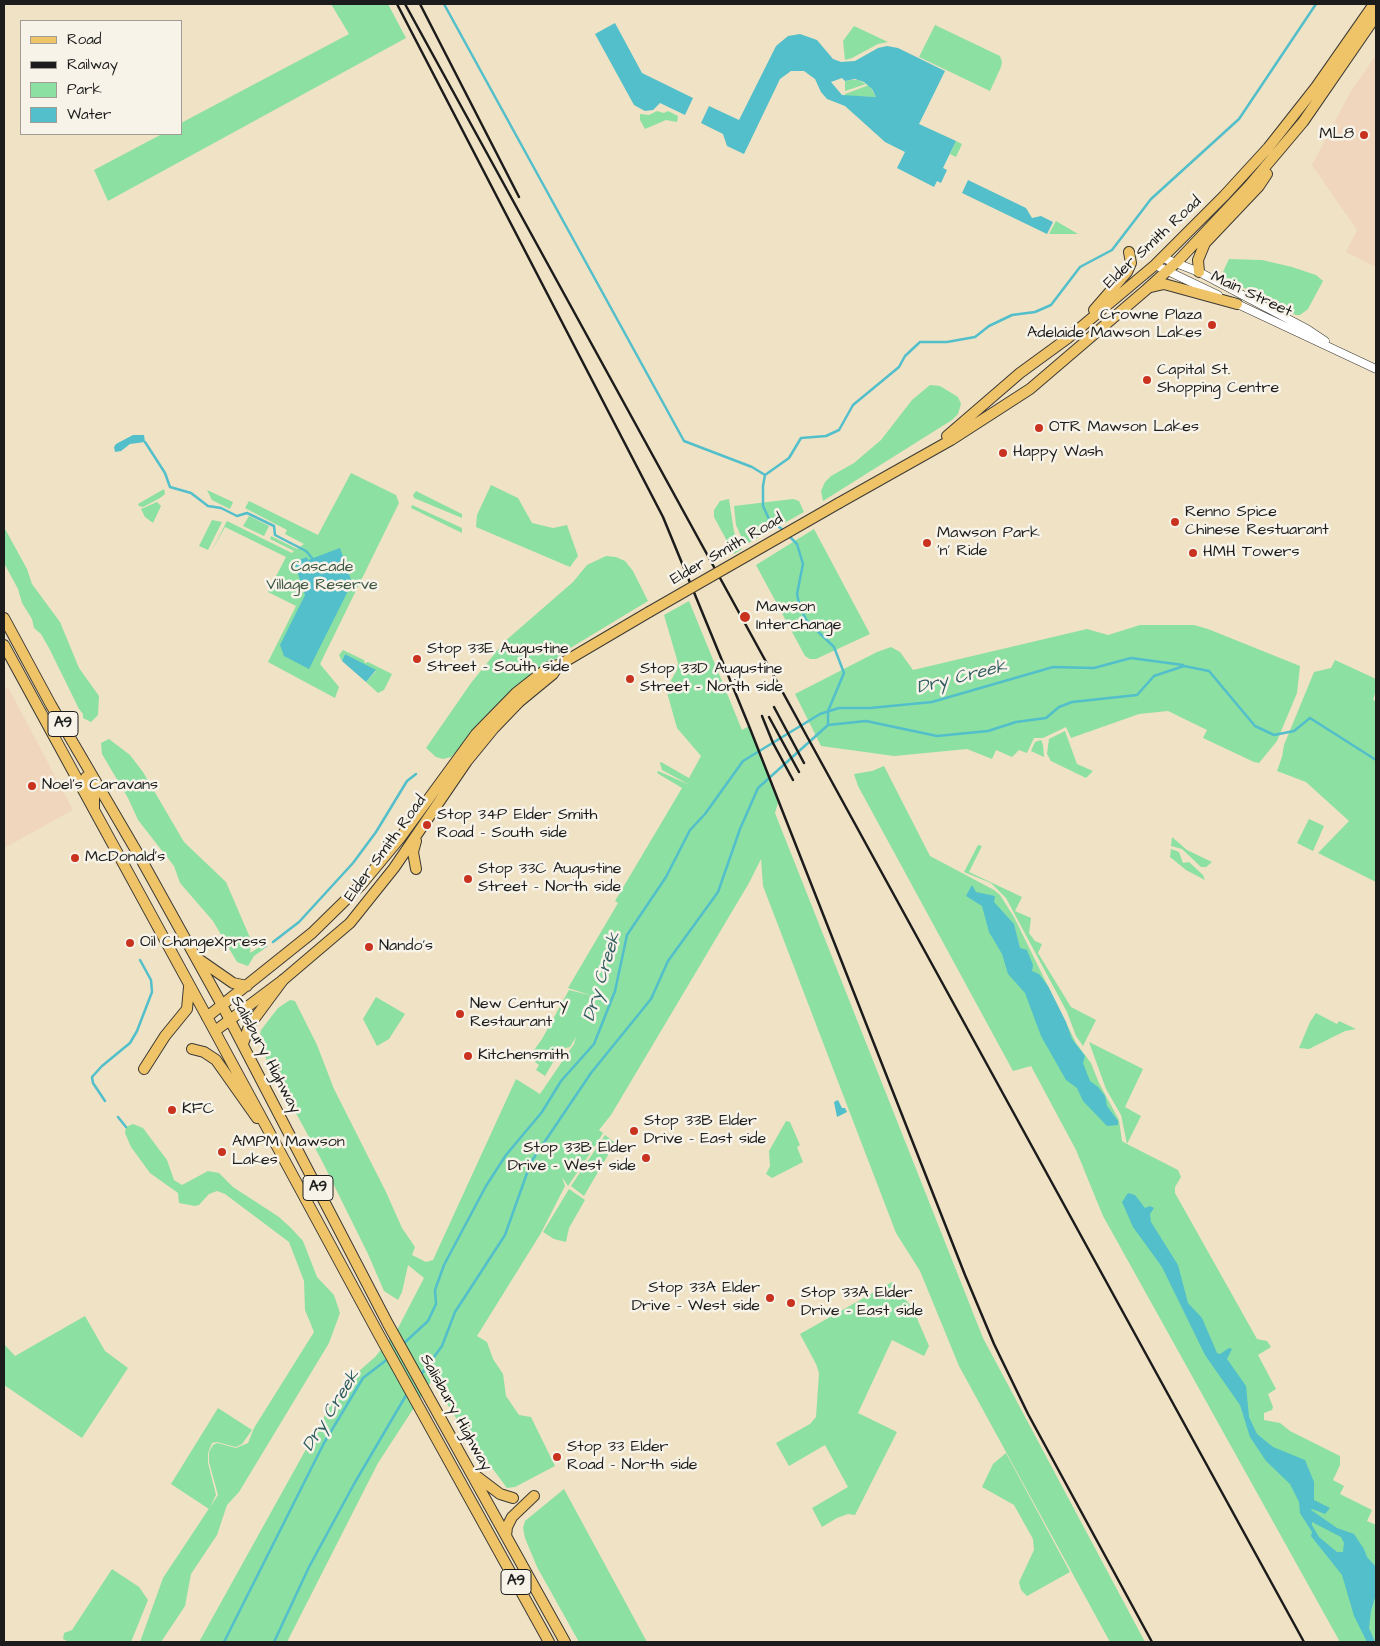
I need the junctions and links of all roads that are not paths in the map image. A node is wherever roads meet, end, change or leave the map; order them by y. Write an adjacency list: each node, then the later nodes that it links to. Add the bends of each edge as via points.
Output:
1 (1374, 4): 5 (main road, Elder Smith Road, via 1268,148)
2 (1376, 16): 3 (main road, Elder Smith Road)
3 (1303, 122): 6 (main road, Elder Smith Road, via 1249,186); 8 (main road, via 1259,186 1205,243 1198,260)
4 (1129, 252): 11 (main road, via 1131,262 1127,272)
5 (1159, 261): 6 (street, Main Street); 7 (street, Main Street); 11 (main road, Elder Smith Road)
6 (1176, 263): 7 (main road, Elder Smith Road); 8 (street, Main Street)
7 (1167, 271): 9 (main road, Elder Smith Road); 10 (street, Main Street)
8 (1199, 272): 12 (street, Main Street, via 1307,329)
9 (1147, 289): 10 (main road, via 1164,284); 14 (main road, Elder Smith Road, via 1030,389 979,423)
10 (1237, 304): 12 (street, Main Street)
11 (1068, 338): 14 (main road, Elder Smith Road)
12 (1336, 349): 13 (street, Main Street)
13 (1376, 369)
14 (909, 462): 17 (main road, Elder Smith Road, bridge)
15 (4, 618): 18 (main road, Salisbury Highway / A9)
16 (4, 645): 21 (main road, Salisbury Highway / A9)
17 (559, 665): 19 (main road, Elder Smith Road, via 505,716); 20 (main road, Elder Smith Road, via 550,666 496,712)
18 (64, 727): 21 (main road, via 65,740 92,788); 22 (main road, Salisbury Highway / A9)
19 (467, 761): 20 (main road, via 451,774); 23 (main road, Elder Smith Road)
20 (445, 774): 26 (main road, Elder Smith Road, via 400,838)
21 (94, 810): 22 (main road); 29 (main road, Salisbury Highway / A9)
22 (124, 829): 27 (main road, Salisbury Highway / A9)
23 (417, 835): 24 (main road, Elder Smith Road); 25 (main road, via 413,852)
24 (401, 858): 26 (main road, via 390,861); 28 (main road, Elder Smith Road, via 345,928)
25 (416, 869)
26 (361, 885): 30 (main road, Elder Smith Road, via 312,933)
27 (194, 956): 30 (main road, via 233,983); 31 (main road, Salisbury Highway / A9)
28 (283, 980): 33 (main road, Elder Smith Road); 35 (main road, via 249,1026)
29 (189, 984): 32 (main road, Salisbury Highway / A9); 37 (main road, via 187,1009)
30 (247, 986): 31 (main road, Elder Smith Road)
31 (222, 1005): 32 (main road, Elder Smith Road); 33 (main road, Salisbury Highway / A9)
32 (207, 1017): 34 (main road, Salisbury Highway / A9)
33 (230, 1020): 34 (main road, Elder Smith Road); 35 (main road, Salisbury Highway / A9)
34 (215, 1031): 38 (main road, Salisbury Highway / A9)
35 (243, 1044): 39 (main road, Salisbury Highway / A9, via 388,1324)
36 (192, 1049): 38 (main road, via 216,1060)
37 (144, 1069)
38 (278, 1144): 43 (main road, Salisbury Highway / A9)
39 (471, 1471): 41 (main road, via 500,1494); 42 (main road, Salisbury Highway / A9)
40 (534, 1496): 44 (main road, via 512,1517)
41 (513, 1498)
42 (494, 1513): 43 (main road); 44 (main road, Salisbury Highway / A9)
43 (482, 1521): 45 (main road, Salisbury Highway / A9)
44 (506, 1536): 46 (main road, Salisbury Highway / A9)
45 (549, 1642)
46 (565, 1642)

